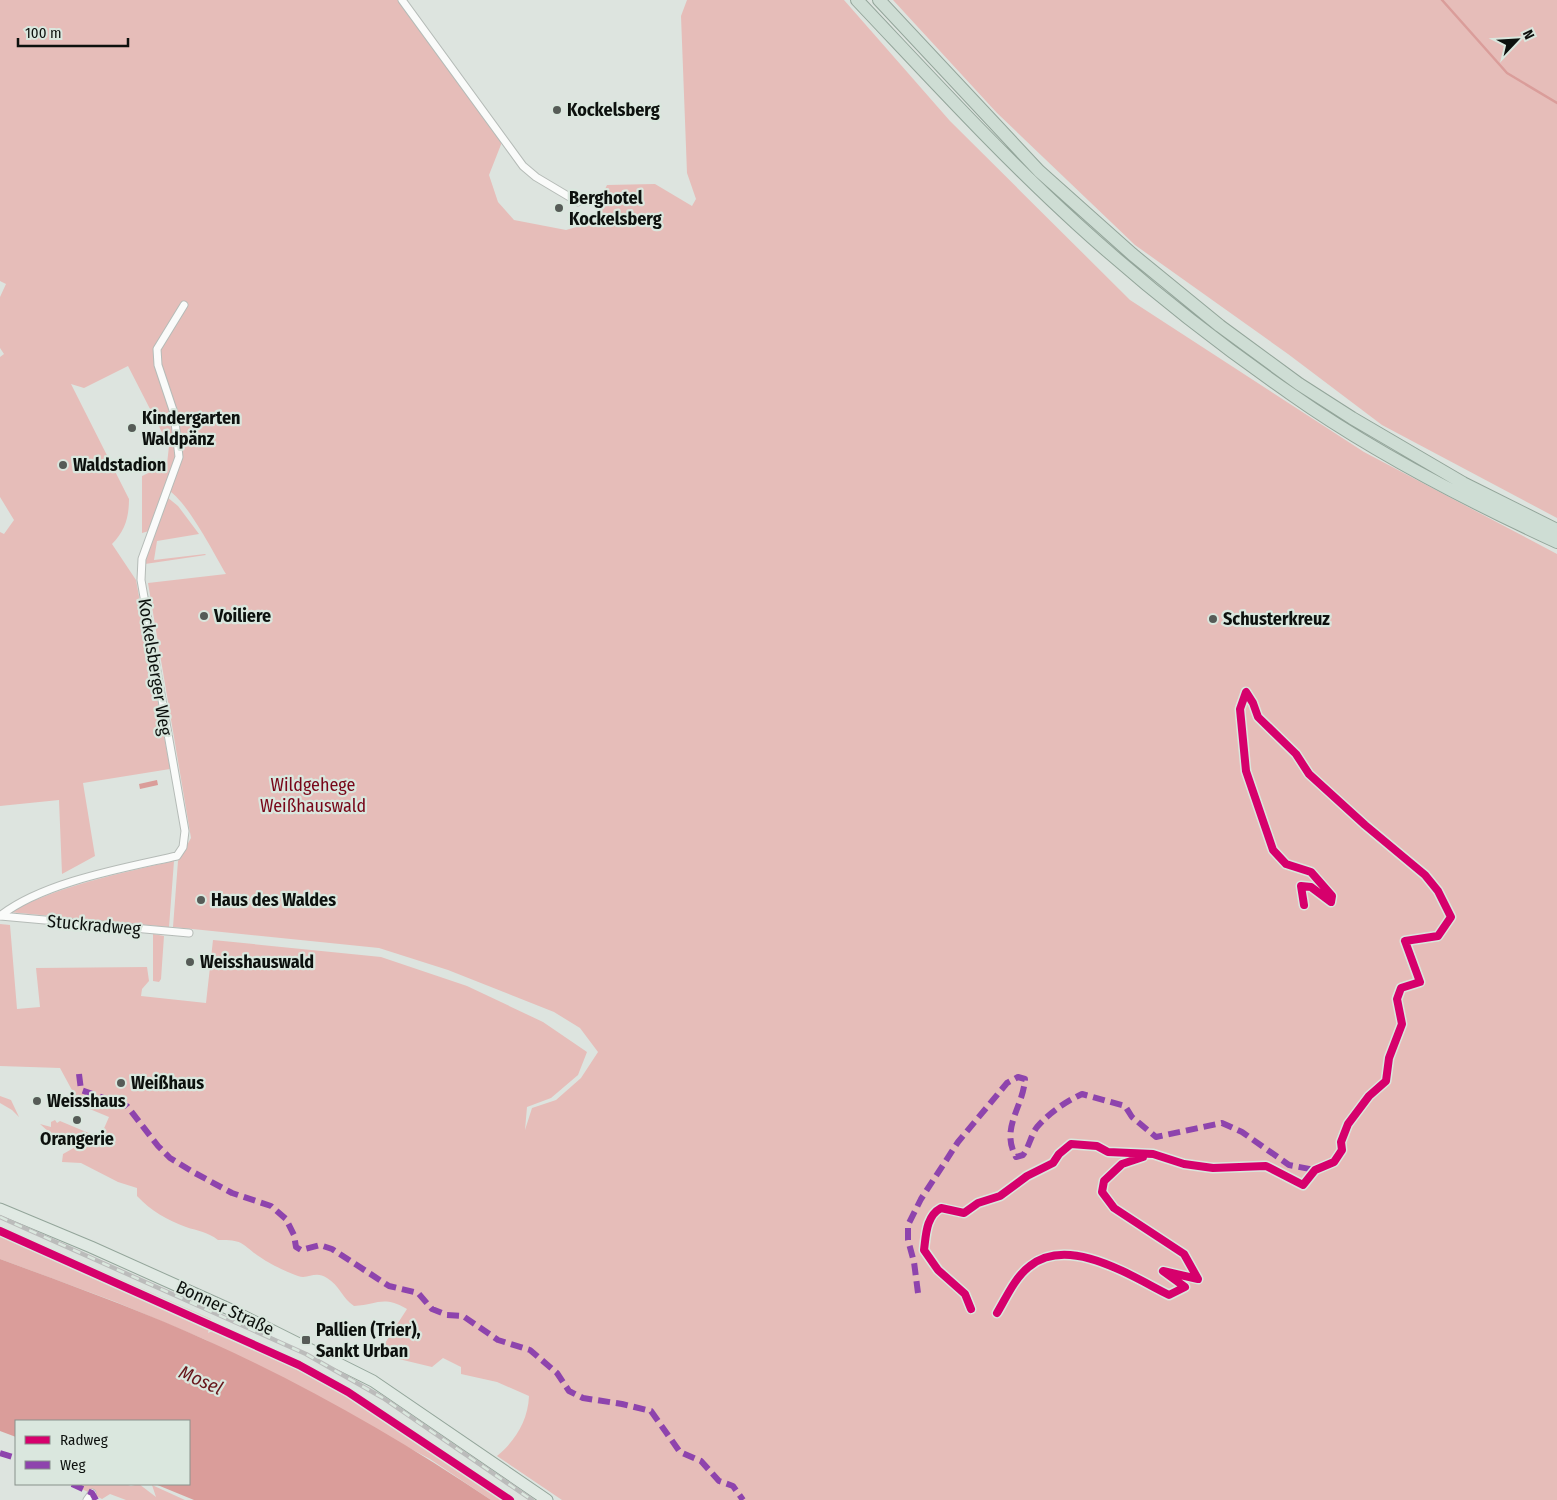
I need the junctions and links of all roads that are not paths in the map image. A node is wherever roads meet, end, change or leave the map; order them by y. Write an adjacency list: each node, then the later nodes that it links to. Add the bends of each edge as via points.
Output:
1 (402, 0): 4 (street, via 523,166)
2 (857, 0): 7 (highway, via 985,136 1055,204 1208,334 1292,395 1348,430 1466,497)
3 (879, 0): 6 (highway, via 1039,171 1132,254 1220,326 1352,418 1463,483)
4 (578, 202)
5 (184, 304): 8 (street, Kockelsberger Weg, via 157,350 158,365 174,414 179,457 142,559 141,580 184,831 183,847 177,856 96,874 54,888)
6 (1557, 530)
7 (1557, 542)
8 (0, 916): 9 (street, Stuckradweg)
9 (189, 932)
10 (0, 1209): 13 (main road, Bonner Straße, via 305,1345 387,1388)
11 (92, 1493): 12 (street)
12 (87, 1500)
13 (548, 1500)

